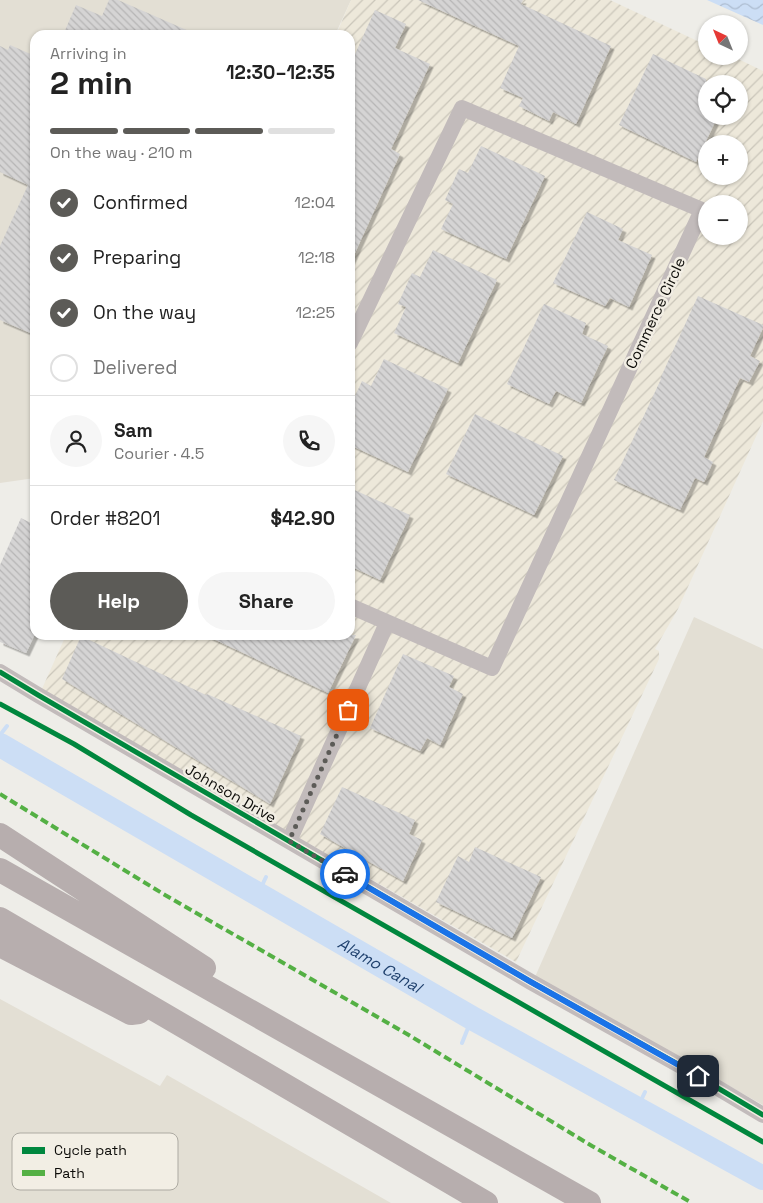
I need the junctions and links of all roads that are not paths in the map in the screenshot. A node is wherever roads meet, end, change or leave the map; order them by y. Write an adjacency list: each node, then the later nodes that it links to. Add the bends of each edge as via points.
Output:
1 (355, 333): 3 (street, Commerce Circle, via 462,108 702,210 492,668)
2 (355, 608): 3 (street, Commerce Circle)
3 (388, 623): 6 (street)
4 (0, 672): 6 (street, Johnson Drive)
5 (0, 835): 11 (highway, via 248,997)
6 (289, 841): 12 (street, Johnson Drive)
7 (0, 870): 11 (highway)
8 (0, 919): 10 (highway)
9 (0, 946): 10 (highway, via 131,1014)
10 (156, 1010): 13 (highway)
11 (254, 1013): 14 (highway)
12 (763, 1114)
13 (486, 1203)
14 (589, 1203)

